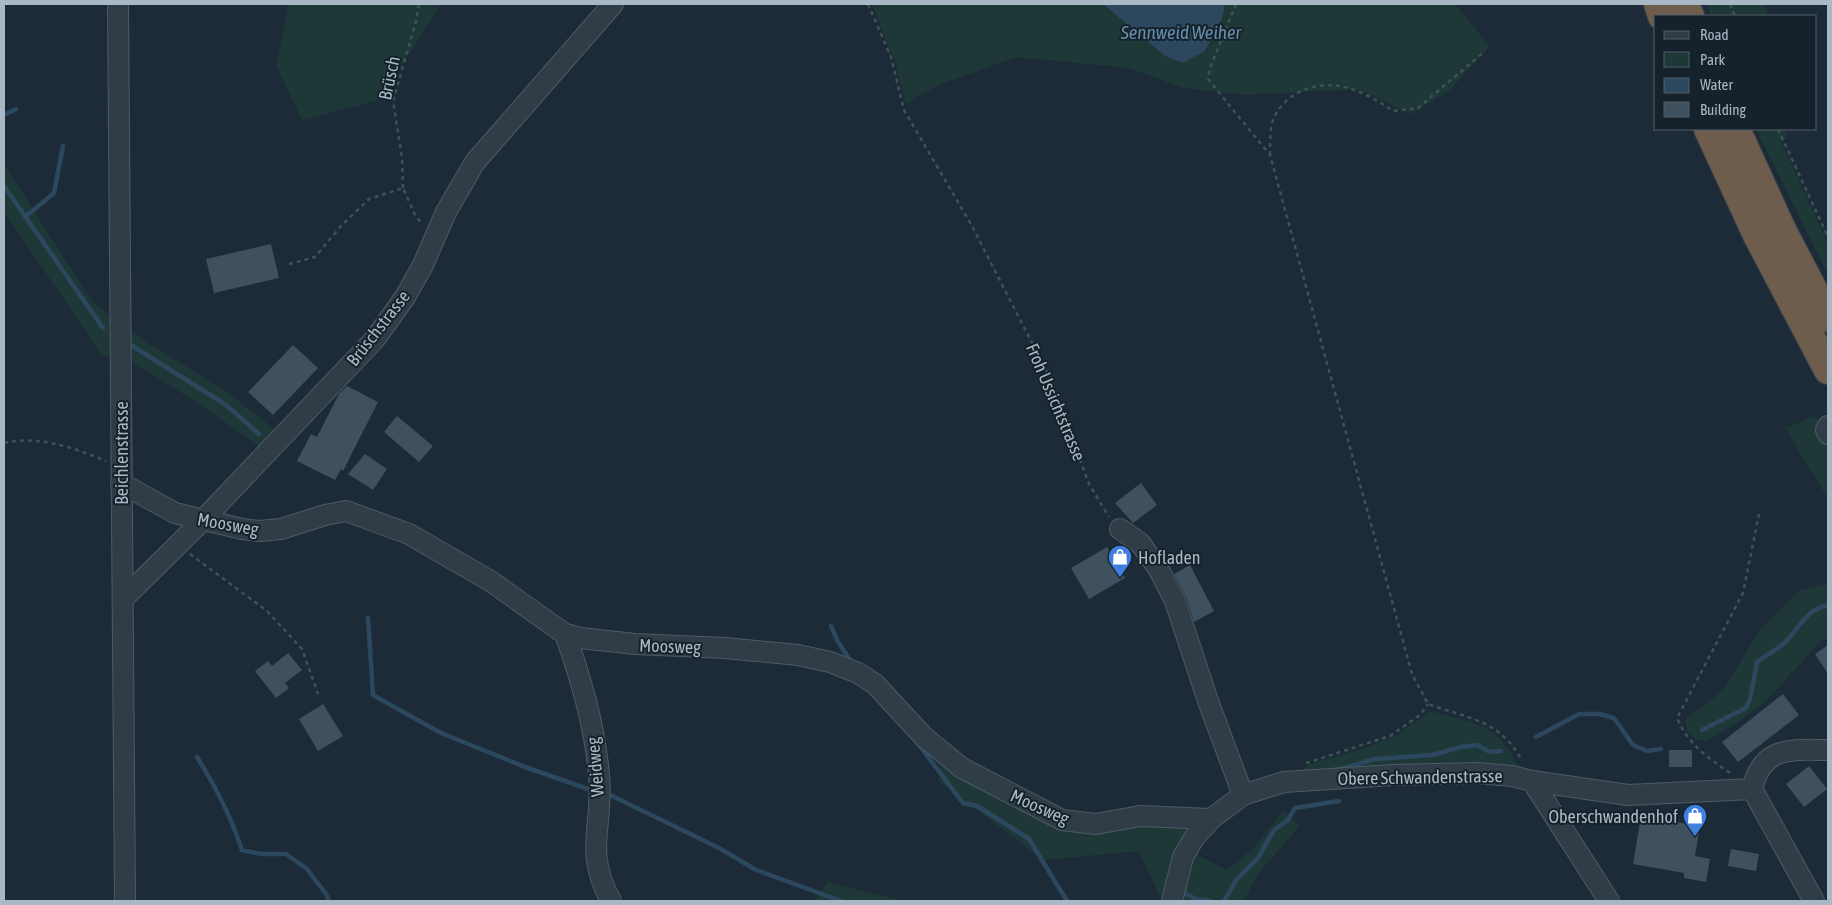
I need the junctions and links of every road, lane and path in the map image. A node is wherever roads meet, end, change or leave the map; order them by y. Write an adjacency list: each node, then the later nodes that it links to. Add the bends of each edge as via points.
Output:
1 (118, 4): 20 (street, Beichlenstrasse)
2 (419, 4): 11 (path, Brüsch, via 393,101)
3 (612, 4): 12 (street, Brüschstrasse, via 475,162 460,184)
4 (868, 4): 23 (path, Froh Ussichtstrasse, via 891,57 904,110 993,266 1059,398 1089,484 1105,514)
5 (1236, 4): 10 (path, via 1208,79)
6 (1484, 52): 10 (path, via 1418,108 1393,111 1372,96 1340,85 1308,86 1283,102 1271,127)
7 (1708, 130): 16 (highway, via 1768,257)
8 (1736, 130): 15 (highway)
9 (1778, 130): 13 (path)
10 (1270, 155): 28 (path, via 1412,674)
11 (403, 188): 12 (path, via 416,217); 14 (path, via 369,199 315,257)
12 (435, 237): 22 (street, Brüschstrasse, via 406,297 375,339)
13 (1828, 237)
14 (289, 264)
15 (1828, 318)
16 (1828, 370)
17 (1828, 426): 18 (street)
18 (1828, 434)
19 (4, 443): 20 (path, via 35,441 60,445 89,454)
20 (121, 476): 22 (street, Moosweg, via 156,504); 25 (street, Beichlenstrasse)
21 (1759, 514): 32 (path, via 1743,593 1677,718 1684,734 1704,755)
22 (202, 521): 24 (street, Brüschstrasse); 26 (street, Moosweg, via 259,531 281,530 346,511 409,534 492,582)
23 (1120, 529): 33 (street, via 1140,543 1175,601)
24 (178, 545): 25 (street, Brüschstrasse); 27 (path, via 267,611 302,649)
25 (123, 599): 35 (street, Beichlenstrasse)
26 (565, 634): 34 (street, Moosweg, via 598,641 798,655 830,662 875,684 924,737 962,768 1062,820 1096,824 1140,816); 36 (street, Weidweg, via 590,722 599,775 596,865)
27 (318, 694)
28 (1428, 704): 30 (path, via 1494,728 1509,739); 31 (path, via 1420,715 1390,736 1309,761)
29 (1828, 750): 32 (street, via 1785,750 1770,757 1756,774)
30 (1532, 781): 31 (street, Obere Schwandenstrasse, via 1476,773); 32 (street, Obere Schwandenstrasse, via 1628,795); 38 (street)
31 (1284, 782): 33 (street, Obere Schwandenstrasse)
32 (1752, 789): 39 (street)
33 (1243, 795): 34 (street, Obere Schwandenstrasse)
34 (1212, 819): 37 (street, Obere Schwandenstrasse, via 1194,838 1183,857)
35 (125, 901)
36 (611, 901)
37 (1172, 901)
38 (1609, 901)
39 (1814, 901)

